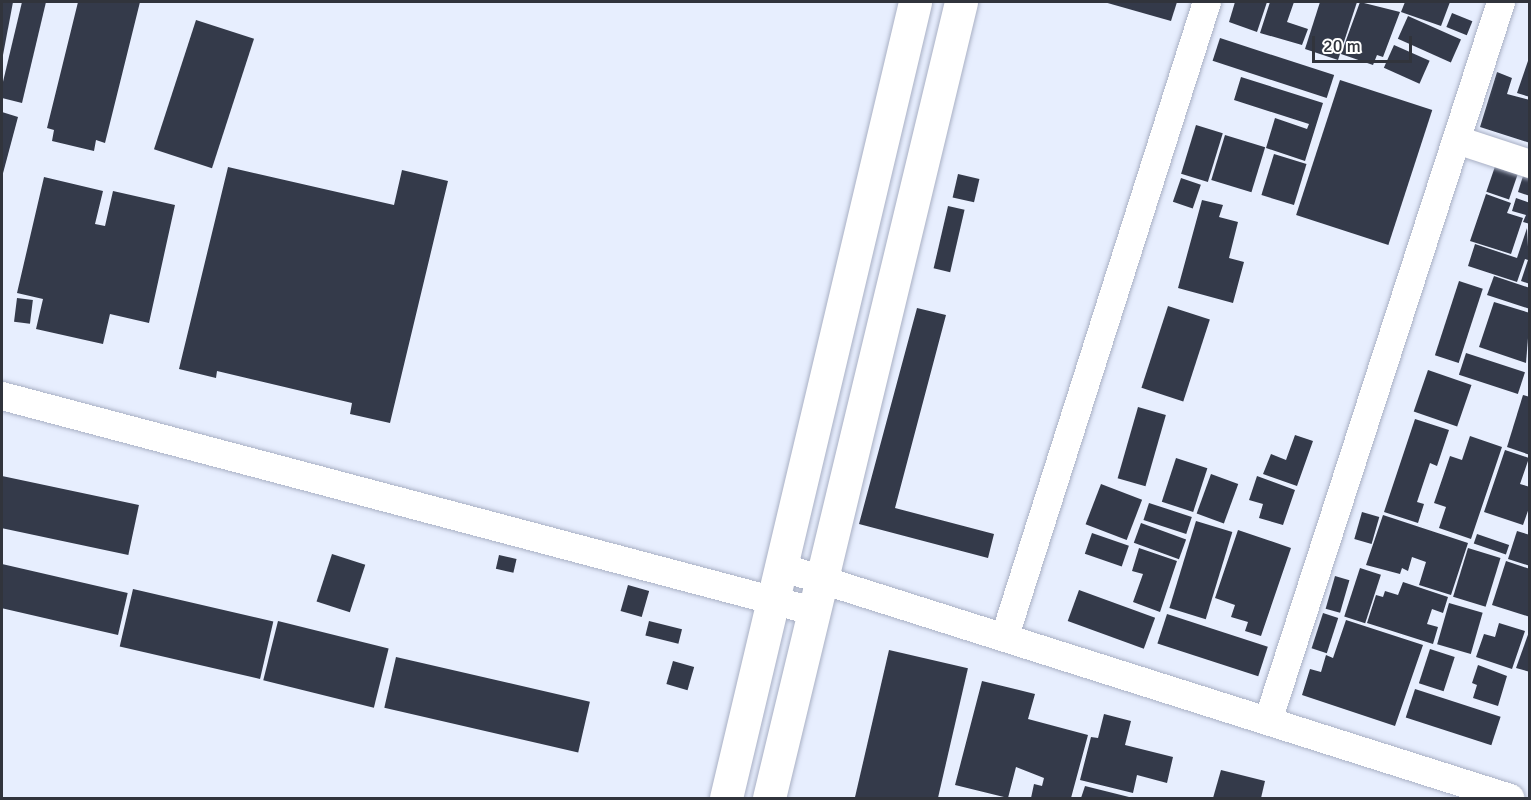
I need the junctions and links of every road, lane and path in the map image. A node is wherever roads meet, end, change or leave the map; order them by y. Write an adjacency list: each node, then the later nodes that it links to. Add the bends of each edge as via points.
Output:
1 (915, 2): 8 (street)
2 (961, 2): 9 (street)
3 (1207, 2): 12 (street)
4 (1501, 2): 5 (street)
5 (1456, 140): 6 (street); 13 (street)
6 (1530, 164)
7 (2, 396): 10 (street)
8 (781, 567): 9 (street); 10 (street)
9 (820, 577): 11 (street); 12 (street)
10 (773, 599): 11 (street); 14 (street)
11 (813, 611): 15 (street)
12 (1005, 636): 13 (street)
13 (1268, 721): 16 (street)
14 (726, 798)
15 (769, 798)
16 (1510, 798)

